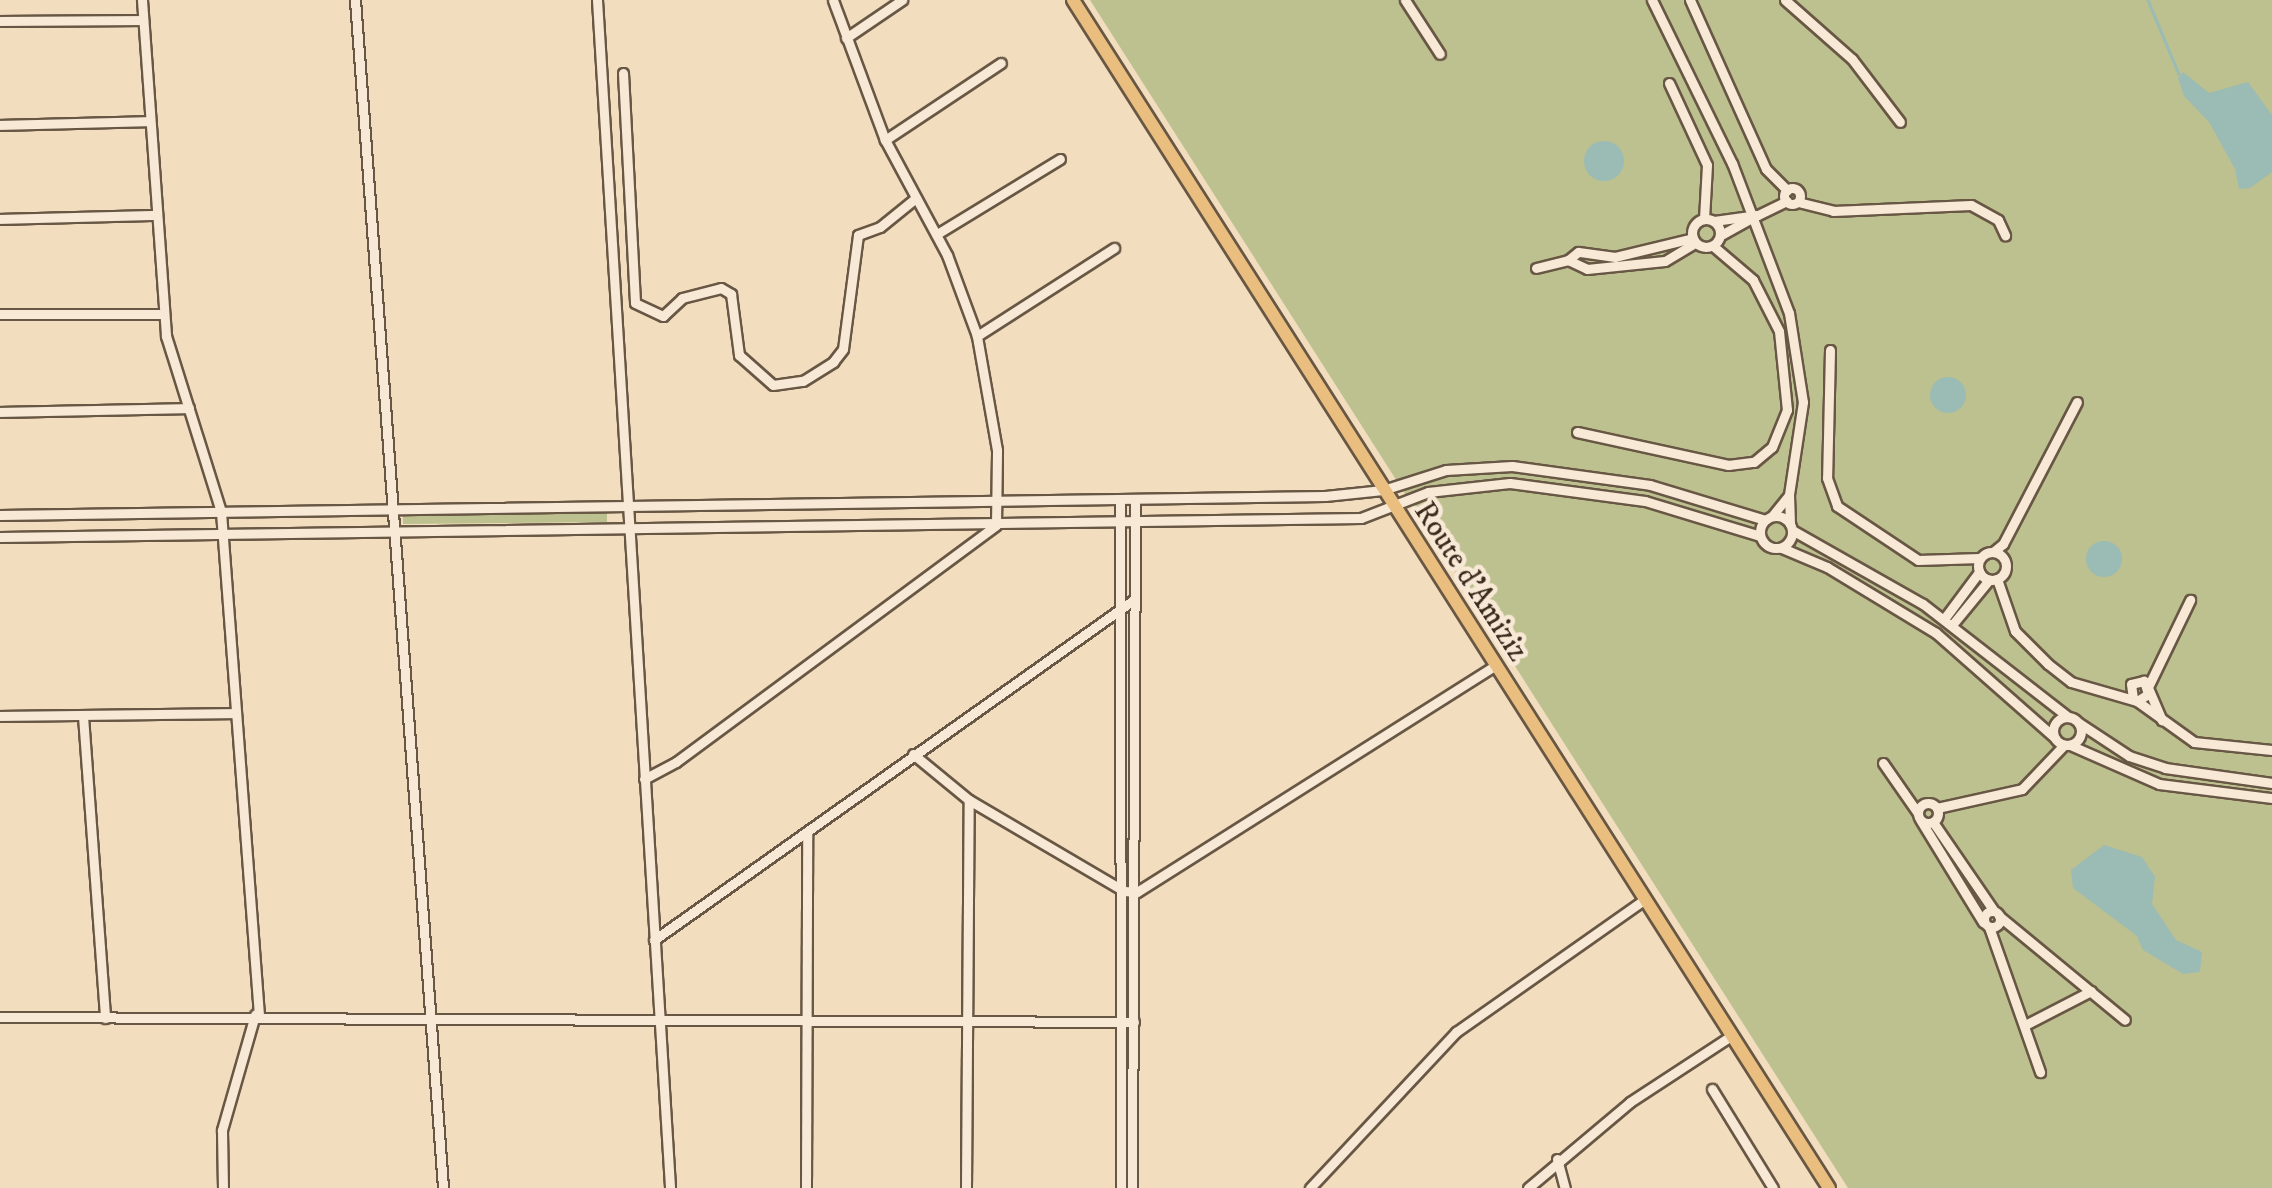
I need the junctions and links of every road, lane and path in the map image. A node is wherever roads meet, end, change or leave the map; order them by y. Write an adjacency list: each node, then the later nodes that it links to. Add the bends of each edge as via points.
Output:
1 (142, 0): 11 (street)
2 (355, 0): 51 (street)
3 (597, 0): 52 (street)
4 (833, 0): 13 (street)
5 (902, 0): 13 (street)
6 (1073, 0): 45 (main road, Route d'Amiziz)
7 (1406, 0): 14 (street)
8 (1652, 0): 25 (street)
9 (1784, 0): 19 (street, via 1852,59)
10 (1692, 1): 24 (street, via 1766,170)
11 (144, 20): 12 (street); 18 (street)
12 (0, 21)
13 (846, 38): 21 (street)
14 (1440, 54)
15 (1001, 64): 21 (street)
16 (623, 73): 23 (street, via 635,303 663,316 682,298 721,288 731,294 739,355 773,385 804,382 843,349 858,235 880,227)
17 (1669, 83): 28 (street, via 1707,165)
18 (150, 121): 20 (street); 26 (street)
19 (1900, 122)
20 (0, 125)
21 (885, 140): 23 (street)
22 (1060, 160): 29 (street)
23 (916, 198): 29 (street)
24 (1791, 198): 25 (street); 31 (street, via 1833,211 1971,205 1998,220)
25 (1756, 215): 28 (street); 30 (street); 46 (street, via 1799,362 1802,432)
26 (157, 216): 27 (street); 38 (street)
27 (0, 220)
28 (1709, 220): 30 (street); 32 (street)
29 (937, 234): 39 (street)
30 (1720, 234): 33 (street)
31 (2005, 234)
32 (1694, 240): 33 (street); 35 (street, via 1615,257 1578,252); 35 (street, via 1665,261 1588,269)
33 (1713, 246): 44 (street, via 1754,280 1779,331 1787,410 1772,447 1754,462 1728,465)
34 (1114, 248): 39 (street)
35 (1568, 260): 36 (street)
36 (1536, 268)
37 (0, 314): 38 (street)
38 (164, 314): 42 (street)
39 (977, 336): 49 (street, via 992,408)
40 (1830, 350): 70 (street, via 1826,478 1836,506 1918,560)
41 (2078, 402): 67 (street)
42 (189, 408): 43 (street); 54 (street)
43 (0, 412)
44 (1577, 432)
45 (1382, 490): 48 (street); 53 (main road, Route d'Amiziz); 56 (street, via 1476,466 1560,470 1681,492)
46 (1789, 495): 56 (street); 60 (street)
47 (1120, 499): 48 (street); 49 (street); 57 (street)
48 (1135, 499): 58 (street)
49 (998, 500): 50 (street); 59 (street)
50 (862, 504): 52 (street); 61 (street)
51 (391, 508): 52 (street); 54 (street); 63 (street)
52 (628, 508): 62 (street)
53 (1394, 508): 58 (street, via 1361,518); 66 (street, via 1452,486 1557,486 1676,509); 79 (main road, Route d'Amiziz)
54 (222, 512): 55 (street); 64 (street)
55 (0, 515)
56 (1768, 519): 60 (street); 66 (street)
57 (1119, 520): 58 (street); 59 (street); 76 (street)
58 (1135, 520): 75 (street)
59 (996, 525): 61 (street); 94 (street)
60 (1791, 527): 68 (street); 77 (street)
61 (864, 528): 62 (street)
62 (629, 530): 63 (street); 94 (street)
63 (392, 531): 64 (street); 111 (street)
64 (222, 534): 65 (street); 84 (street)
65 (0, 536)
66 (1760, 536): 68 (street, via 1770,548)
67 (2003, 544): 69 (street); 71 (street)
68 (1782, 548): 90 (street, via 1827,566 1936,634)
69 (1993, 552): 70 (street); 71 (street)
70 (1980, 558): 72 (street)
71 (2003, 558): 73 (street, via 2005,570)
72 (1979, 572): 73 (street); 77 (street)
73 (1993, 579): 77 (street); 82 (street, via 2026,643 2070,682)
74 (2190, 600): 78 (street)
75 (1132, 601): 76 (street); 103 (street)
76 (1116, 606): 92 (street); 102 (street)
77 (1948, 622): 87 (street)
78 (2156, 659): 80 (street); 81 (street)
79 (1495, 666): 103 (street); 104 (main road, Route d'Amiziz)
80 (2135, 681): 81 (street); 82 (street); 83 (street)
81 (2149, 688): 83 (street); 88 (street)
82 (2103, 689): 83 (street)
83 (2135, 700): 88 (street)
84 (236, 713): 86 (street); 109 (street)
85 (0, 716): 86 (street)
86 (83, 716): 113 (street)
87 (2068, 717): 89 (street); 90 (street, via 2055,722)
88 (2163, 722): 91 (street, via 2194,742)
89 (2078, 723): 90 (street, via 2080,736); 95 (street, via 2129,756 2165,768)
90 (2061, 742): 96 (street, via 2159,784); 98 (street, via 2022,789)
91 (2272, 750)
92 (913, 754): 97 (street); 101 (street)
93 (1884, 762): 99 (street)
94 (644, 779): 107 (street)
95 (2272, 782)
96 (2272, 798)
97 (970, 800): 102 (street); 115 (street)
98 (1937, 808): 99 (street, via 1923,804); 100 (street)
99 (1919, 817): 100 (street); 106 (street)
100 (1933, 822): 105 (street)
101 (806, 832): 107 (street); 114 (street)
102 (1124, 891): 103 (street); 118 (street)
103 (1138, 892): 117 (street)
104 (1644, 900): 120 (main road, Route d'Amiziz); 131 (street, via 1456,1032)
105 (1997, 914): 106 (street, via 1998,925); 108 (street)
106 (1986, 924): 119 (street)
107 (654, 940): 110 (street)
108 (2092, 992): 116 (street); 119 (street)
109 (257, 1015): 111 (street); 113 (street); 124 (street, via 222,1130)
110 (659, 1016): 111 (street); 114 (street); 126 (street)
111 (430, 1017): 125 (street)
112 (0, 1018): 113 (street)
113 (105, 1018)
114 (806, 1020): 115 (street); 127 (street)
115 (964, 1020): 118 (street); 128 (street)
116 (2125, 1020)
117 (1134, 1022): 118 (street); 130 (street)
118 (1121, 1023): 129 (street)
119 (2026, 1024): 121 (street)
120 (1731, 1036): 123 (street); 135 (main road, Route d'Amiziz)
121 (2040, 1072)
122 (1712, 1090): 134 (street)
123 (1558, 1159): 132 (street); 133 (street)
124 (223, 1188)
125 (443, 1188)
126 (670, 1188)
127 (806, 1188)
128 (966, 1188)
129 (1120, 1188)
130 (1132, 1188)
131 (1310, 1188)
132 (1528, 1188)
133 (1565, 1188)
134 (1773, 1188)
135 (1829, 1188)

